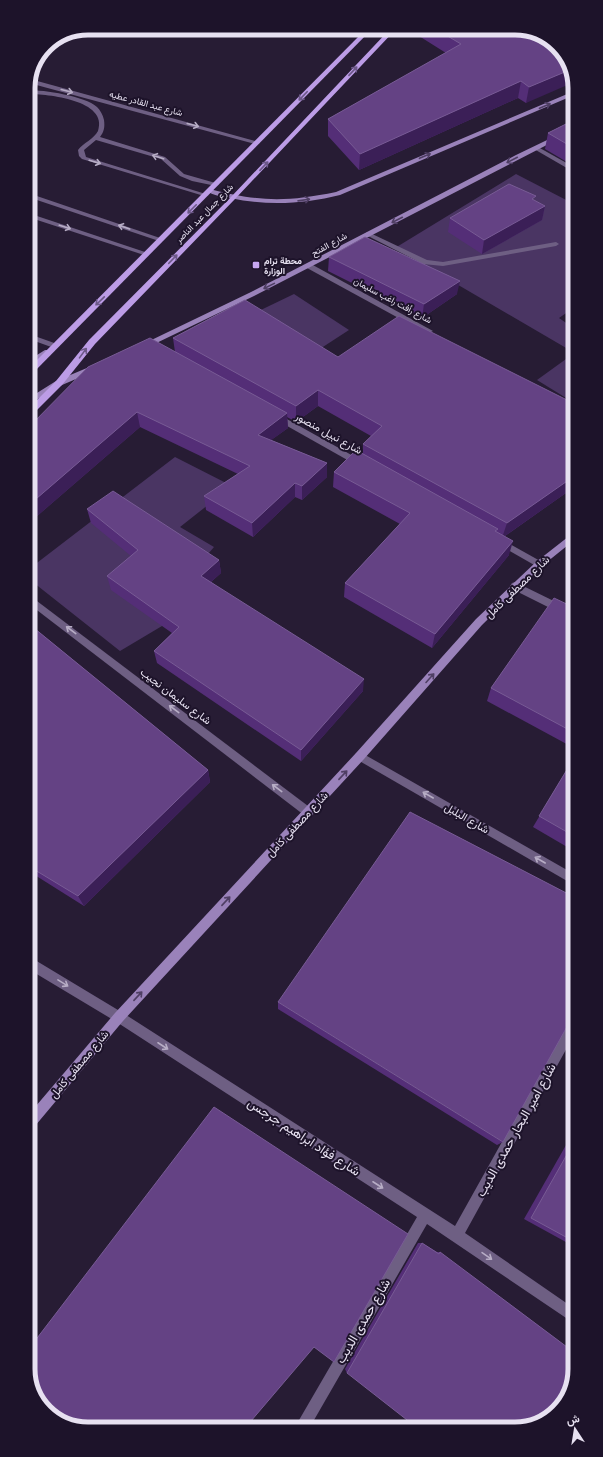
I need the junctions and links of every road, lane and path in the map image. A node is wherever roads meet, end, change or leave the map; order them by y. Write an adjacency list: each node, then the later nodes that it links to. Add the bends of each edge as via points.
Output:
1 (362, 35): 8 (main road, شارع جمال عبد الناصر, one-way to 8)
2 (387, 35): 14 (main road, شارع جمال عبد الناصر, one-way to 2)
3 (35, 82): 8 (street, شارع عبد القادر عطيه, one-way to 8)
4 (35, 92): 7 (street, via 92,106 102,124 99,135)
5 (568, 96): 14 (street, one-way to 5, via 252,202 292,202 338,194)
6 (568, 132): 9 (street, شارع الفتح)
7 (95, 138): 11 (street, one-way to 7, via 182,175 163,158); 12 (street, one-way to 12, via 81,150 84,158)
8 (257, 143): 11 (main road, شارع جمال عبد الناصر)
9 (536, 148): 10 (street); 16 (street, شارع الفتح, one-way to 16)
10 (568, 168)
11 (216, 184): 12 (main road, شارع جمال عبد الناصر)
12 (208, 193): 14 (street); 17 (main road, شارع جمال عبد الناصر, one-way to 17)
13 (35, 197): 17 (street, one-way to 13)
14 (233, 198): 31 (main road, شارع جمال عبد الناصر, one-way to 14, via 92,342)
15 (35, 217): 19 (street, one-way to 19)
16 (368, 234): 18 (street, via 434,264); 20 (street, شارع الفتح)
17 (161, 240): 19 (main road, شارع جمال عبد الناصر)
18 (556, 244)
19 (146, 254): 24 (main road, شارع جمال عبد الناصر, one-way to 24)
20 (309, 266): 21 (street, شارع رأفت راغب سليمان); 23 (street, شارع الفتح, one-way to 23)
21 (434, 334)
22 (35, 338): 24 (street)
23 (154, 341): 25 (street); 26 (street, شارع الفتح)
24 (54, 346): 27 (main road, شارع جمال عبد الناصر)
25 (161, 349)
26 (134, 350)
27 (48, 352): 28 (street); 30 (main road, شارع جمال عبد الناصر)
28 (35, 360)
29 (100, 365): 31 (street)
30 (35, 366)
31 (59, 383): 32 (street); 33 (main road, شارع جمال عبد الناصر)
32 (35, 397)
33 (35, 406)
34 (266, 410): 35 (street, شارع نبيل منصور)
35 (366, 467)
36 (491, 536): 38 (street)
37 (568, 540): 38 (street, شارع مصطفى كامل)
38 (539, 564): 39 (street, شارع مصطفى كامل)
39 (515, 586): 41 (street); 42 (street, شارع مصطفى كامل, one-way to 39, via 479,622)
40 (35, 604): 43 (street, شارع سليمان نجيب, one-way to 40)
41 (567, 612)
42 (360, 756): 43 (street, شارع مصطفى كامل, one-way to 42); 44 (street, شارع البلبل, one-way to 42)
43 (308, 812): 46 (street, شارع مصطفى كامل, one-way to 43)
44 (568, 877)
45 (35, 966): 46 (street, شارع فؤاد ابراهيم جرجس, one-way to 46)
46 (119, 1017): 48 (street, شارع مصطفى كامل); 49 (street, شارع فؤاد ابراهيم جرجس, one-way to 49)
47 (568, 1035): 50 (street, شارع امير البحار حمدى الديب)
48 (35, 1116)
49 (425, 1215): 50 (street, شارع فؤاد ابراهيم جرجس); 52 (street, شارع حمدى الديب)
50 (457, 1235): 51 (street, شارع فؤاد ابراهيم جرجس, one-way to 51)
51 (568, 1312)
52 (305, 1422)

